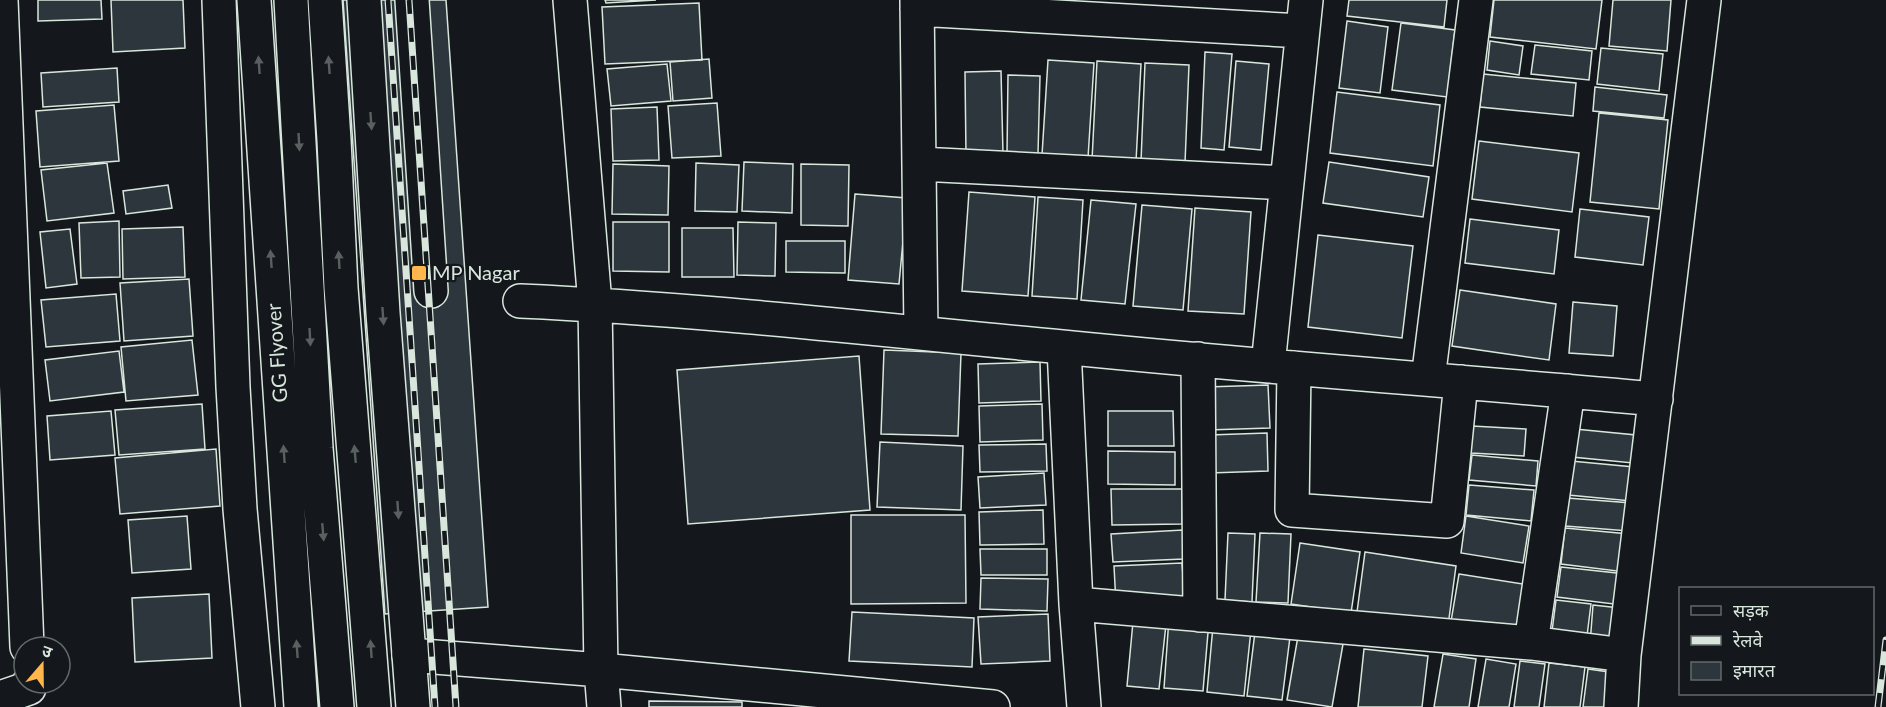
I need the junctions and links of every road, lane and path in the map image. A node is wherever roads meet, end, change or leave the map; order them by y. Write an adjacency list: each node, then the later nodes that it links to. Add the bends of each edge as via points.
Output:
1 (1, 0): 28 (street)
2 (219, 0): 34 (street, via 233,387)
3 (254, 0): 35 (street, GG Flyover, one-way to 3)
4 (291, 0): 36 (street, GG Flyover, one-way to 36, via 316,448)
5 (325, 0): 37 (street, one-way to 5, via 341,288)
6 (364, 0): 30 (street, one-way to 30)
7 (412, 0): 15 (street)
8 (570, 0): 17 (street)
9 (1476, 0): 22 (street)
10 (1704, 0): 25 (street)
11 (917, 5): 12 (street); 13 (street)
12 (1304, 15): 14 (street)
13 (920, 164): 14 (street); 18 (street)
14 (1287, 183): 21 (street)
15 (431, 291)
16 (520, 301): 17 (street)
17 (595, 304): 18 (street); 32 (street)
18 (921, 333): 19 (street)
19 (1064, 348): 20 (street); 26 (street)
20 (1198, 359): 21 (street); 27 (street)
21 (1281, 366): 22 (street); 23 (street, via 1292,510 1447,521)
22 (1428, 379): 23 (street)
23 (1461, 382): 24 (street)
24 (1568, 391): 25 (street); 29 (street)
25 (1656, 399): 31 (street)
26 (1076, 604): 27 (street); 41 (street)
27 (1200, 615): 29 (street)
28 (27, 635)
29 (1531, 643): 31 (street)
30 (409, 655): 32 (street); 38 (street)
31 (1624, 655): 42 (street)
32 (601, 670): 33 (street); 39 (street)
33 (930, 704): 40 (street)
34 (258, 707)
35 (301, 707)
36 (337, 707)
37 (374, 707)
38 (413, 707)
39 (604, 707)
40 (993, 707)
41 (1084, 707)
42 (1621, 707)

